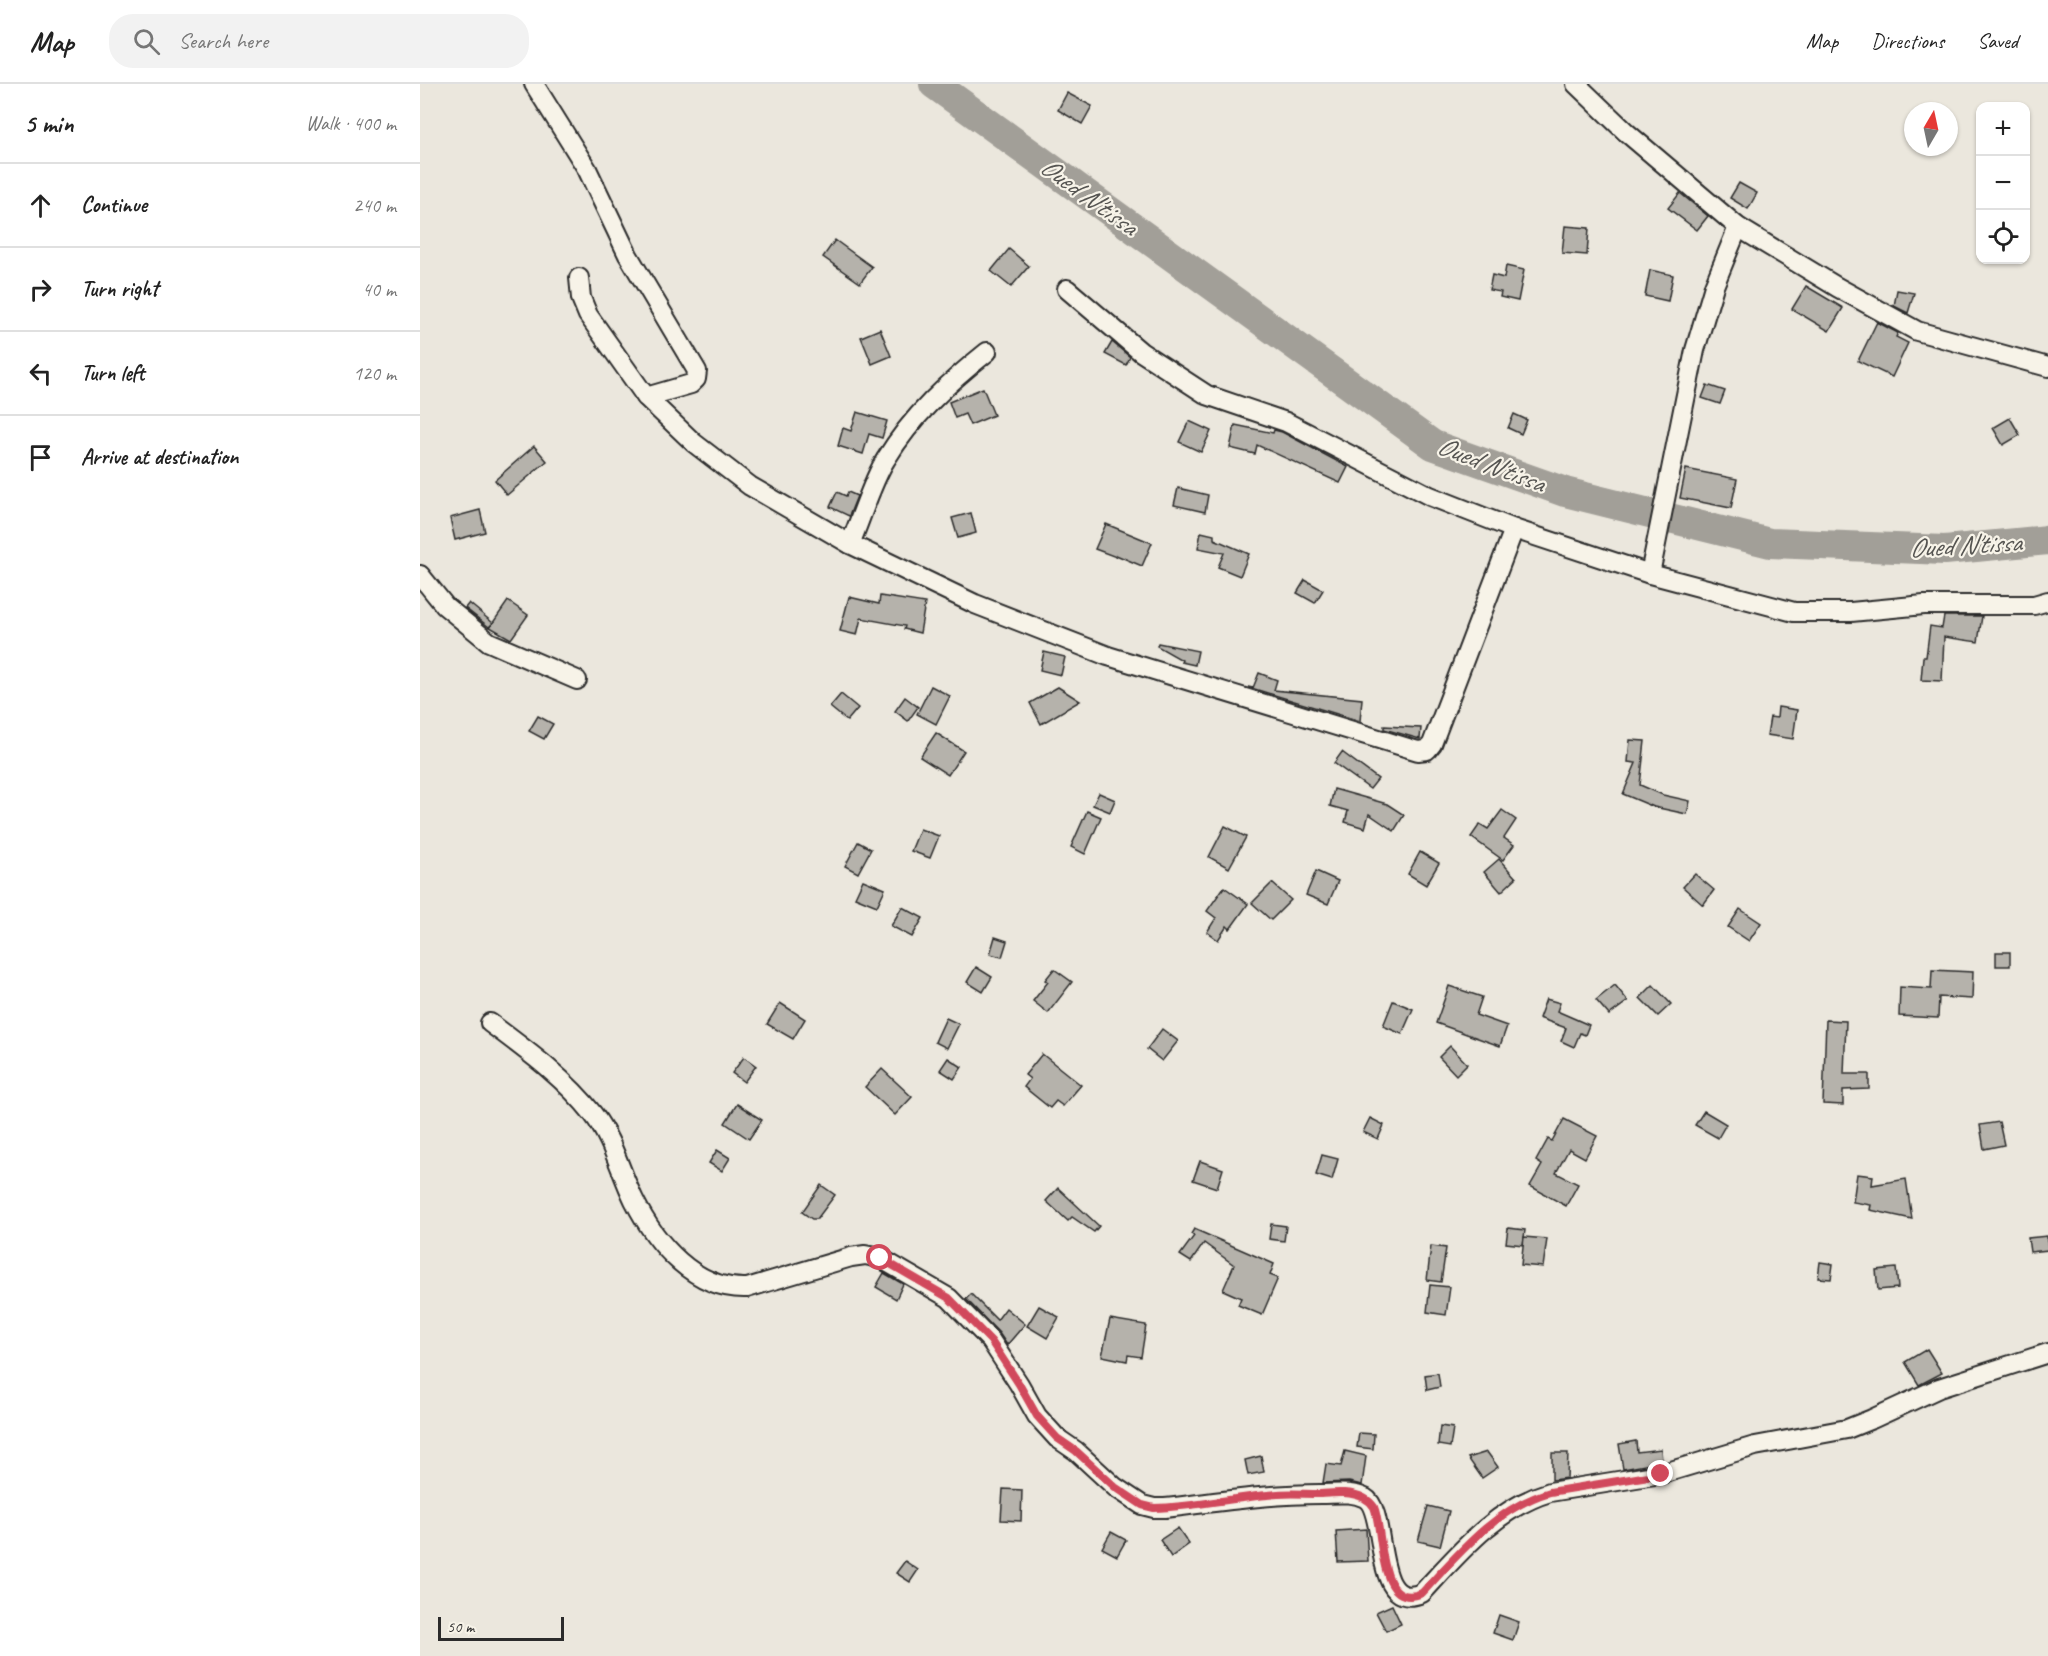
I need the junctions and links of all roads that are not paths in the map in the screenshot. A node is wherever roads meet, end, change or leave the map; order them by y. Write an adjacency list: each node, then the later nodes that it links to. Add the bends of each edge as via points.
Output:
1 (534, 84): 8 (street, via 586,169 628,255 697,371 691,384)
2 (1576, 84): 3 (street)
3 (1738, 227): 7 (street, via 1917,331); 12 (street, via 1714,286 1695,350)
4 (579, 279): 8 (street, via 588,315)
5 (1067, 289): 9 (street, via 1141,352 1207,395 1286,422 1430,496)
6 (987, 352): 10 (street, via 913,420 885,461)
7 (2048, 367)
8 (646, 397): 10 (street, via 694,443 750,486)
9 (1514, 530): 10 (street, via 1432,744 1427,750 1418,751 1108,656 975,604); 12 (street)
10 (850, 544)
11 (420, 574): 14 (street, via 445,606 489,642)
12 (1650, 574): 13 (street, via 1794,612 1851,612 1924,605 2034,605)
13 (2048, 601)
14 (577, 680)
15 (490, 1023): 16 (street, via 542,1063 594,1114 612,1145 634,1201 659,1242 686,1267 710,1282 747,1288 851,1257 880,1258 949,1298 991,1341 1037,1416 1057,1438 1142,1505 1154,1508 1278,1494 1350,1493 1373,1506 1387,1574 1393,1586 1413,1597 1422,1593 1494,1521 1534,1497 1661,1474 1755,1446 1847,1429 1939,1388)
16 (2048, 1353)

